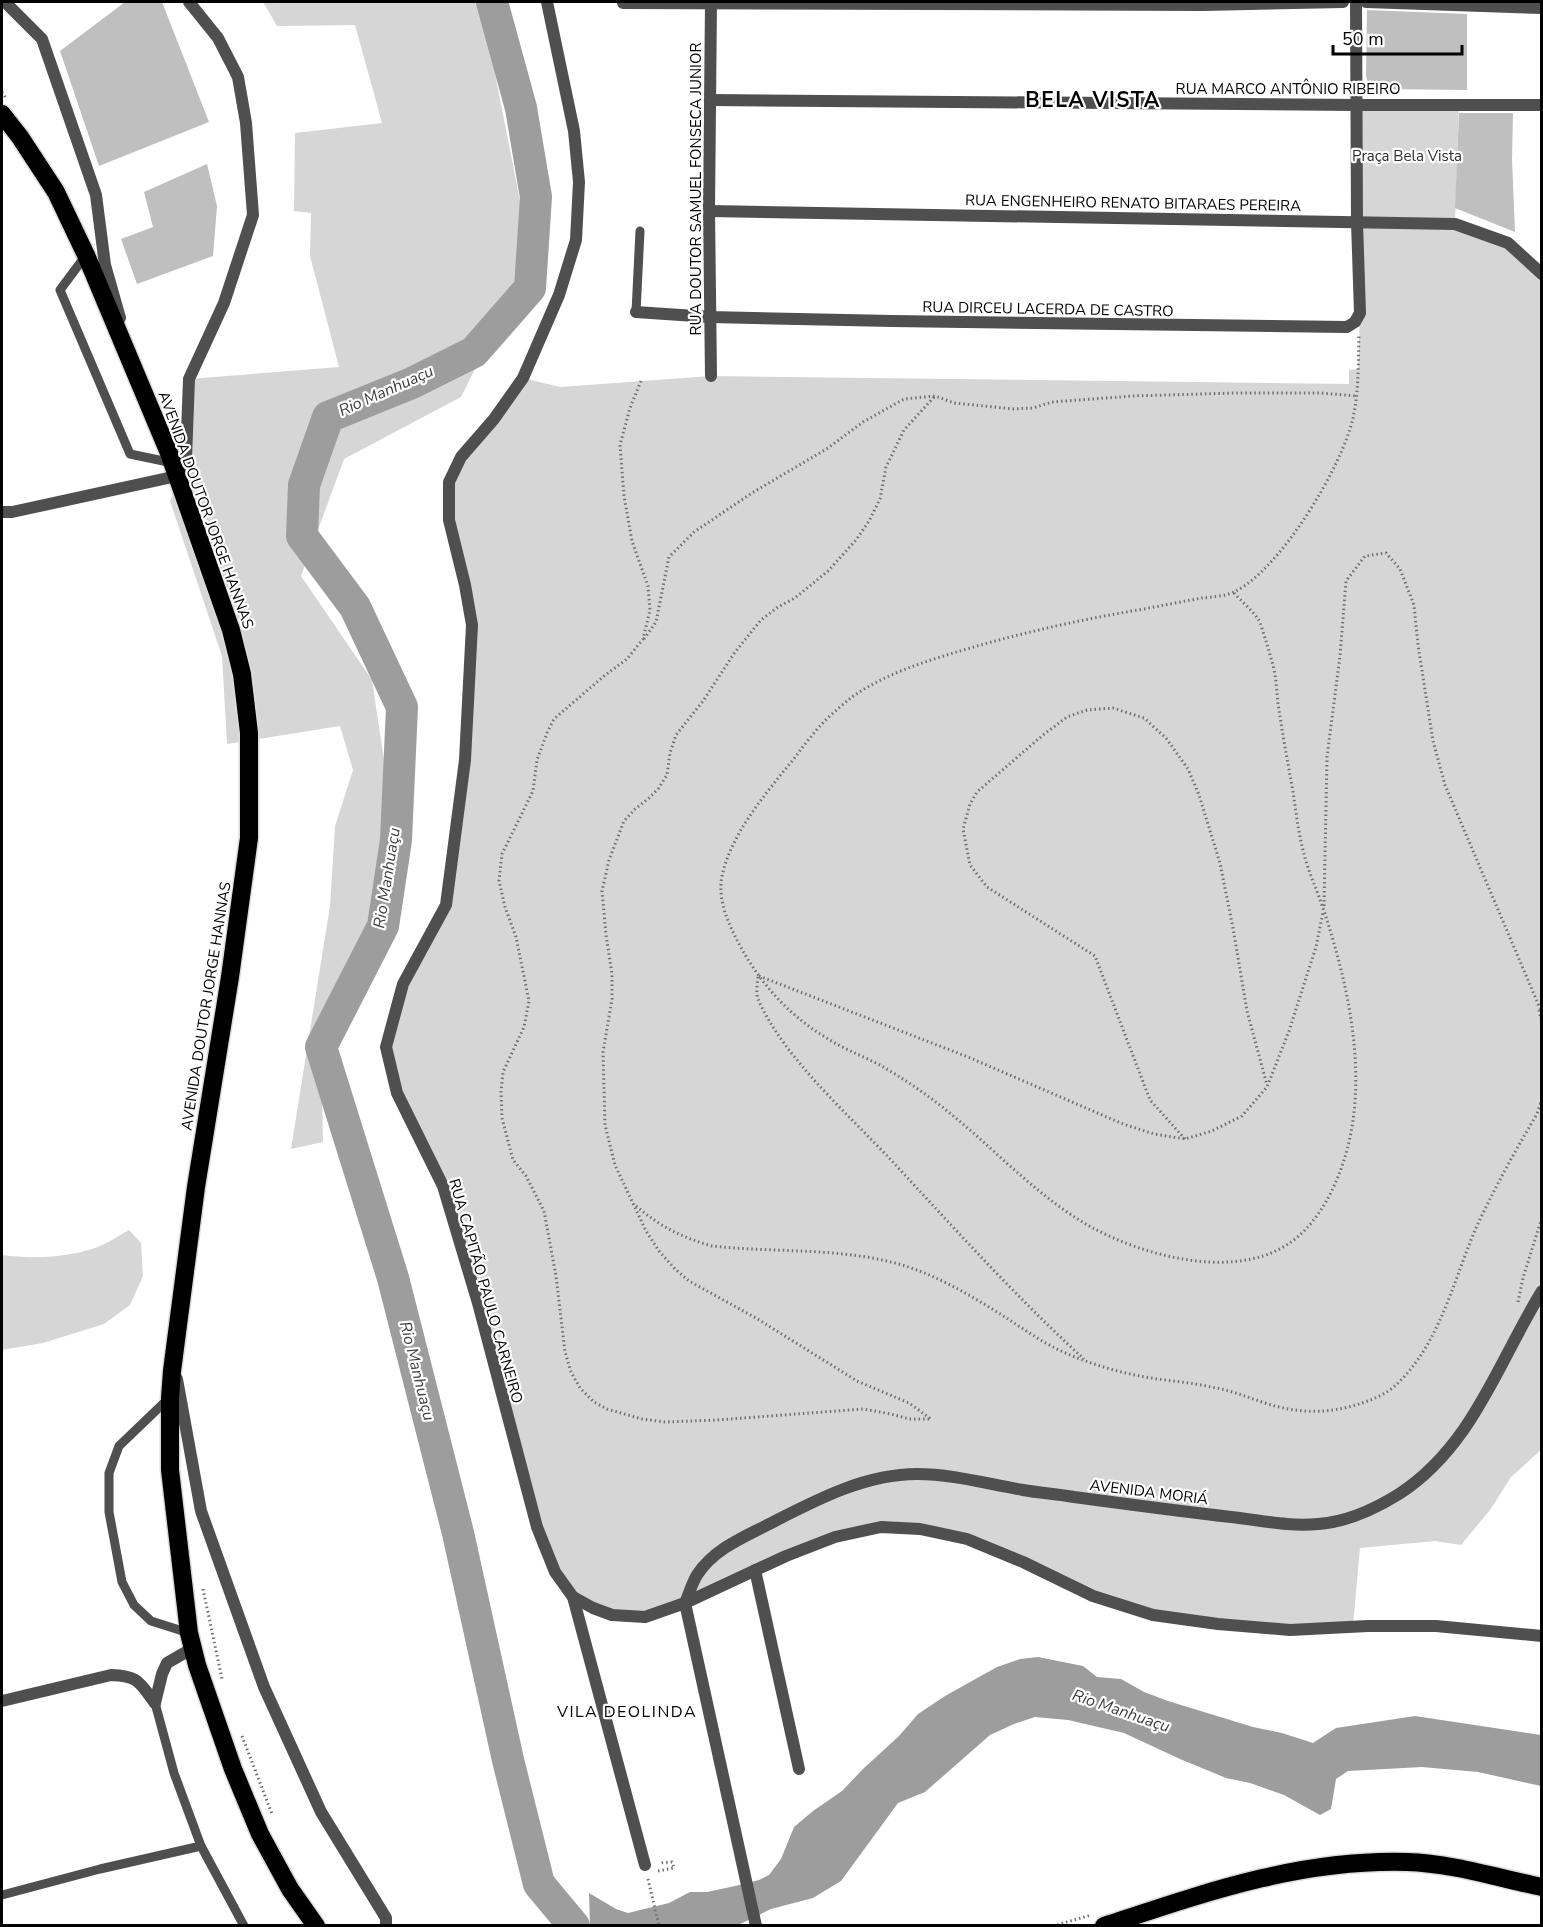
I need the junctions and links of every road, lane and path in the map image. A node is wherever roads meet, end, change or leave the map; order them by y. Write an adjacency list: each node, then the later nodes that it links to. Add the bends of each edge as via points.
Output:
1 (5, 2): 25 (street, via 42,39 96,195 105,265)
2 (189, 2): 29 (street, via 218,38 238,77 253,215 224,303 189,379 186,459)
3 (547, 2): 50 (street, RUA CAPITÃO PAULO CARNEIRO, via 574,131 579,182 576,240 559,295 523,378 460,457 449,482 449,520 472,625 465,760 446,905 403,984 386,1047 398,1093 443,1186 537,1527 555,1572)
4 (711, 2): 8 (street); 9 (street); 12 (street, RUA DOUTOR SAMUEL FONSECA JUNIOR)
5 (1343, 2): 9 (street)
6 (1356, 2): 13 (street)
7 (1366, 2): 10 (street)
8 (623, 3)
9 (1201, 3)
10 (1542, 8)
11 (2, 92): 15 (path)
12 (710, 100): 13 (street, RUA MARCO ANTÔNIO RIBEIRO); 16 (street, RUA DOUTOR SAMUEL FONSECA JUNIOR)
13 (1356, 105): 14 (street, RUA MARCO ANTÔNIO RIBEIRO); 17 (street)
14 (1542, 105)
15 (5, 107): 19 (highway, AVENIDA DOUTOR JORGE HANNAS, via 56,192)
16 (709, 211): 17 (street, RUA ENGENHEIRO RENATO BITARAES PEREIRA); 23 (street, RUA DOUTOR SAMUEL FONSECA JUNIOR)
17 (1357, 222): 20 (street, RUA ENGENHEIRO RENATO BITARAES PEREIRA, via 1455,224 1508,243); 22 (street)
18 (640, 231): 21 (lane)
19 (86, 255): 25 (highway, AVENIDA DOUTOR JORGE HANNAS); 29 (lane, via 60,290 130,454)
20 (1542, 274)
21 (636, 312): 23 (street, RUA DIRCEU LACERDA DE CASTRO)
22 (1360, 314): 23 (street, RUA DIRCEU LACERDA DE CASTRO, via 1347,327); 28 (path)
23 (710, 317): 24 (street, RUA DOUTOR SAMUEL FONSECA JUNIOR)
24 (711, 376)
25 (139, 378): 29 (highway, AVENIDA DOUTOR JORGE HANNAS)
26 (640, 381): 32 (path, via 620,445 632,541 648,586 650,610)
27 (935, 396): 28 (path, via 954,403 1014,409 1132,396); 32 (path, via 904,399 863,422 694,532 669,557 656,622); 41 (path, via 904,430 886,468 880,499 856,540 828,571 761,620 735,652 676,735 667,775 624,821 609,860 602,891 612,974 603,1052 605,1125 615,1165)
28 (1357, 396): 31 (path, via 1351,426 1314,505 1266,569)
29 (175, 470): 30 (street); 46 (highway, AVENIDA DOUTOR JORGE HANNAS, via 231,630 242,674 249,734 249,838)
30 (2, 512)
31 (1234, 593): 33 (path, via 1260,621 1275,671 1304,853); 34 (path, via 1087,619 990,642 898,672 852,698 813,733 761,800 725,865 720,885 724,914)
32 (643, 639): 41 (path, via 627,659 554,719 537,760 533,791 502,854 499,881 529,1001 524,1027 503,1072 502,1118 513,1160 544,1211 571,1372 580,1388 607,1409 665,1422 863,1409 909,1419 931,1419 909,1403 857,1381 689,1281 659,1251)
33 (1324, 910): 34 (path, via 1354,1036 1351,1134 1332,1189 1302,1232 1285,1246 1228,1262 1165,1256 1093,1228 1057,1204 926,1095 800,1020); 35 (path, via 1328,757 1346,581 1365,556 1386,553 1400,569 1414,605 1433,741 1445,785); 38 (path, via 1289,1031)
34 (758, 975): 40 (path, via 968,1057 1123,1124); 45 (path, via 757,997 798,1061 952,1227)
35 (1538, 1005): 36 (path); 37 (path)
36 (1542, 1012)
37 (1542, 1023)
38 (1267, 1087): 40 (path, via 1242,1116); 40 (path, via 1247,1011 1220,863 1188,769 1166,738 1144,718 1113,708 1087,710 1067,717 977,792 963,829 970,865 987,887 1095,956 1150,1100)
39 (1542, 1099): 45 (path, via 1484,1212 1429,1341 1402,1380 1379,1398 1340,1410 1290,1410 1238,1393 1138,1376)
40 (1185, 1139)
41 (635, 1206): 45 (path, via 675,1233 712,1246 868,1257 902,1265 930,1275 1061,1351)
42 (1542, 1218): 44 (path)
43 (1542, 1291): 51 (street, AVENIDA MORIÁ, via 1487,1395 1444,1454 1399,1494 1348,1518 1315,1525 1290,1524 1157,1510 916,1474 885,1478 823,1496 721,1550 697,1575)
44 (1516, 1311)
45 (1086, 1360)
46 (172, 1371): 47 (highway, AVENIDA DOUTOR JORGE HANNAS); 66 (street, via 177,1380 201,1511 264,1687 321,1812 386,1918)
47 (170, 1398): 53 (highway, AVENIDA DOUTOR JORGE HANNAS, via 170,1470); 53 (lane, via 119,1446 109,1473 109,1512 122,1582 134,1605 151,1621)
48 (755, 1570): 51 (street); 52 (street, via 835,1537 881,1527 920,1529 967,1539 1094,1596 1153,1615 1290,1630 1436,1626); 58 (street)
49 (203, 1589): 54 (path)
50 (573, 1597): 51 (street, via 612,1616 645,1617); 61 (street)
51 (685, 1603): 68 (street)
52 (1542, 1636)
53 (191, 1640): 56 (street, via 167,1663); 65 (highway, AVENIDA DOUTOR JORGE HANNAS, via 217,1726 260,1834)
54 (222, 1681)
55 (2, 1701): 56 (street, via 111,1675 130,1675)
56 (155, 1703): 60 (lane, via 174,1773)
57 (242, 1736): 59 (path)
58 (799, 1769)
59 (276, 1823)
60 (201, 1846): 63 (lane); 64 (lane)
61 (649, 1870): 61 (path, via 672,1862 674,1868); 67 (path)
62 (1542, 1887): 69 (highway, via 1408,1862 1356,1863 1293,1870 1211,1891)
63 (2, 1895)
64 (244, 1926)
65 (316, 1926)
66 (386, 1926)
67 (659, 1926)
68 (756, 1926)
69 (1104, 1926)

